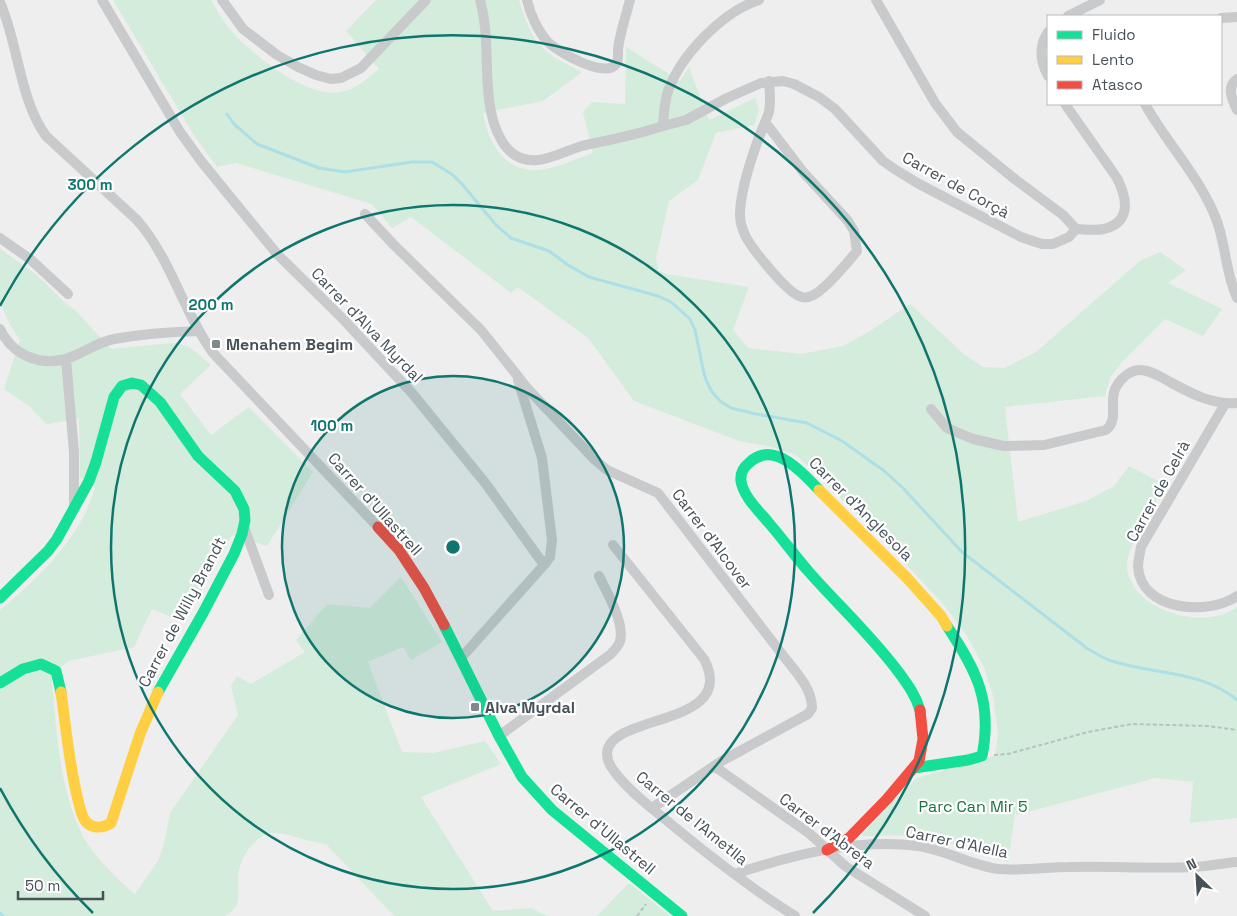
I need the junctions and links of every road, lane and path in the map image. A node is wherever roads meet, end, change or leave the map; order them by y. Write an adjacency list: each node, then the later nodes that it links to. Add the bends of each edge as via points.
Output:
1 (102, 0): 39 (street, Carrer d'Alva Myrdal, via 180,132 201,161 277,254 344,319 412,393 486,484)
2 (222, 0): 3 (street, via 243,28 277,55 331,79 341,78 360,68)
3 (426, 0)
4 (480, 0): 22 (street, via 484,14 492,119 499,138 511,152 519,157 539,160)
5 (527, 0): 6 (street, via 547,41 577,60 604,68 618,62 622,27)
6 (630, 0)
7 (759, 0): 22 (street, via 733,12 700,42 682,65 668,92)
8 (876, 0): 24 (street, via 935,104 957,132 1063,215)
9 (1100, 0): 11 (street)
10 (0, 2): 29 (street, Carrer d'Ullastrell, via 29,104 39,127 146,230 162,255)
11 (1070, 15)
12 (1237, 17): 13 (street)
13 (1222, 18)
14 (1047, 34): 15 (street, via 1040,54)
15 (1047, 73)
16 (1237, 79): 20 (street, via 1232,83 1231,95)
17 (770, 81): 21 (street, via 771,98); 22 (street, Carrer de Corçà, via 686,120); 24 (street, Carrer de Corçà, via 794,84 819,97 883,161 919,184 1021,237 1053,244 1069,237)
18 (1066, 105): 24 (street, via 1117,178 1125,203 1119,222 1112,226 1102,230)
19 (1146, 105): 27 (street, via 1214,215)
20 (1237, 110)
21 (765, 122): 21 (street, via 854,231 856,251 827,285 809,297 794,294 782,282 746,236 742,224 741,203 752,156)
22 (664, 126)
23 (365, 214): 31 (street, Carrer d'Alcover, via 481,330)
24 (1076, 229)
25 (0, 238): 26 (street, via 30,259)
26 (68, 294)
27 (1237, 298)
28 (0, 328): 30 (street, via 9,343 26,357 49,362)
29 (198, 330): 30 (street, via 114,339); 37 (street, Carrer d'Ullastrell, via 218,359)
30 (66, 359): 35 (street, via 74,452)
31 (515, 372): 39 (street, via 542,458 552,540 550,557); 49 (street, Carrer d'Alcover, via 595,460 607,470 658,493 810,694 812,708 808,714)
32 (1237, 403): 33 (street)
33 (1225, 404): 34 (street, via 1196,395 1158,375 1138,370 1116,386 1112,395 1113,420 1106,430 1044,445 1004,446 973,439 947,428); 42 (street, Carrer de Celrà, via 1141,547 1138,567 1143,583 1152,593 1178,606 1207,608 1222,605)
34 (931, 409)
35 (74, 508): 36 (street, Carrer de Willy Brandt, via 92,471 114,397 123,386 135,384 142,385 159,400 200,458 240,496); 43 (street, Carrer de Willy Brandt, via 48,551)
36 (244, 527): 41 (street); 45 (street, Carrer de Willy Brandt, via 234,553 150,707 111,823 96,828 83,818 72,774 56,671 41,664 23,669)
37 (378, 527): 44 (street, Carrer d'Ullastrell, via 399,550 424,588)
38 (613, 545): 51 (street, Carrer de l'Ametlla, via 704,659 710,676 708,691 699,702 628,732 609,747 608,758 613,770)
39 (544, 565): 44 (street)
40 (600, 576): 47 (street, via 619,624 618,646)
41 (269, 595)
42 (1237, 596)
43 (0, 598)
44 (461, 658): 47 (street, Carrer d'Ullastrell)
45 (0, 684)
46 (1237, 730): 48 (path, via 1132,724 1088,732 1008,754)
47 (499, 736): 55 (street, Carrer d'Ullastrell, via 522,777 552,810)
48 (982, 756): 50 (street); 50 (street, Carrer d'Anglesola, via 986,717 978,682 969,659 941,616 802,472 777,456 764,455 753,459 741,474 749,498 808,571 882,650 918,702 923,739 919,761)
49 (714, 766): 51 (street, Carrer d'Alcover); 52 (street, Carrer d'Abrera, via 810,834)
50 (914, 768): 52 (street, Carrer d'Anglesola, via 849,838)
51 (652, 808): 54 (street, Carrer de l'Ametlla)
52 (827, 850): 53 (street, Carrer d'Alella, via 878,845 918,846 955,855 975,864 1016,869 1198,867); 54 (street, Carrer d'Alella, via 790,857); 59 (street, Carrer d'Abrera, via 845,866)
53 (1237, 862)
54 (735, 874): 58 (street, Carrer de l'Ametlla)
55 (655, 894): 56 (path); 57 (street, Carrer d'Ullastrell)
56 (637, 916)
57 (682, 916)
58 (794, 916)
59 (925, 916)

